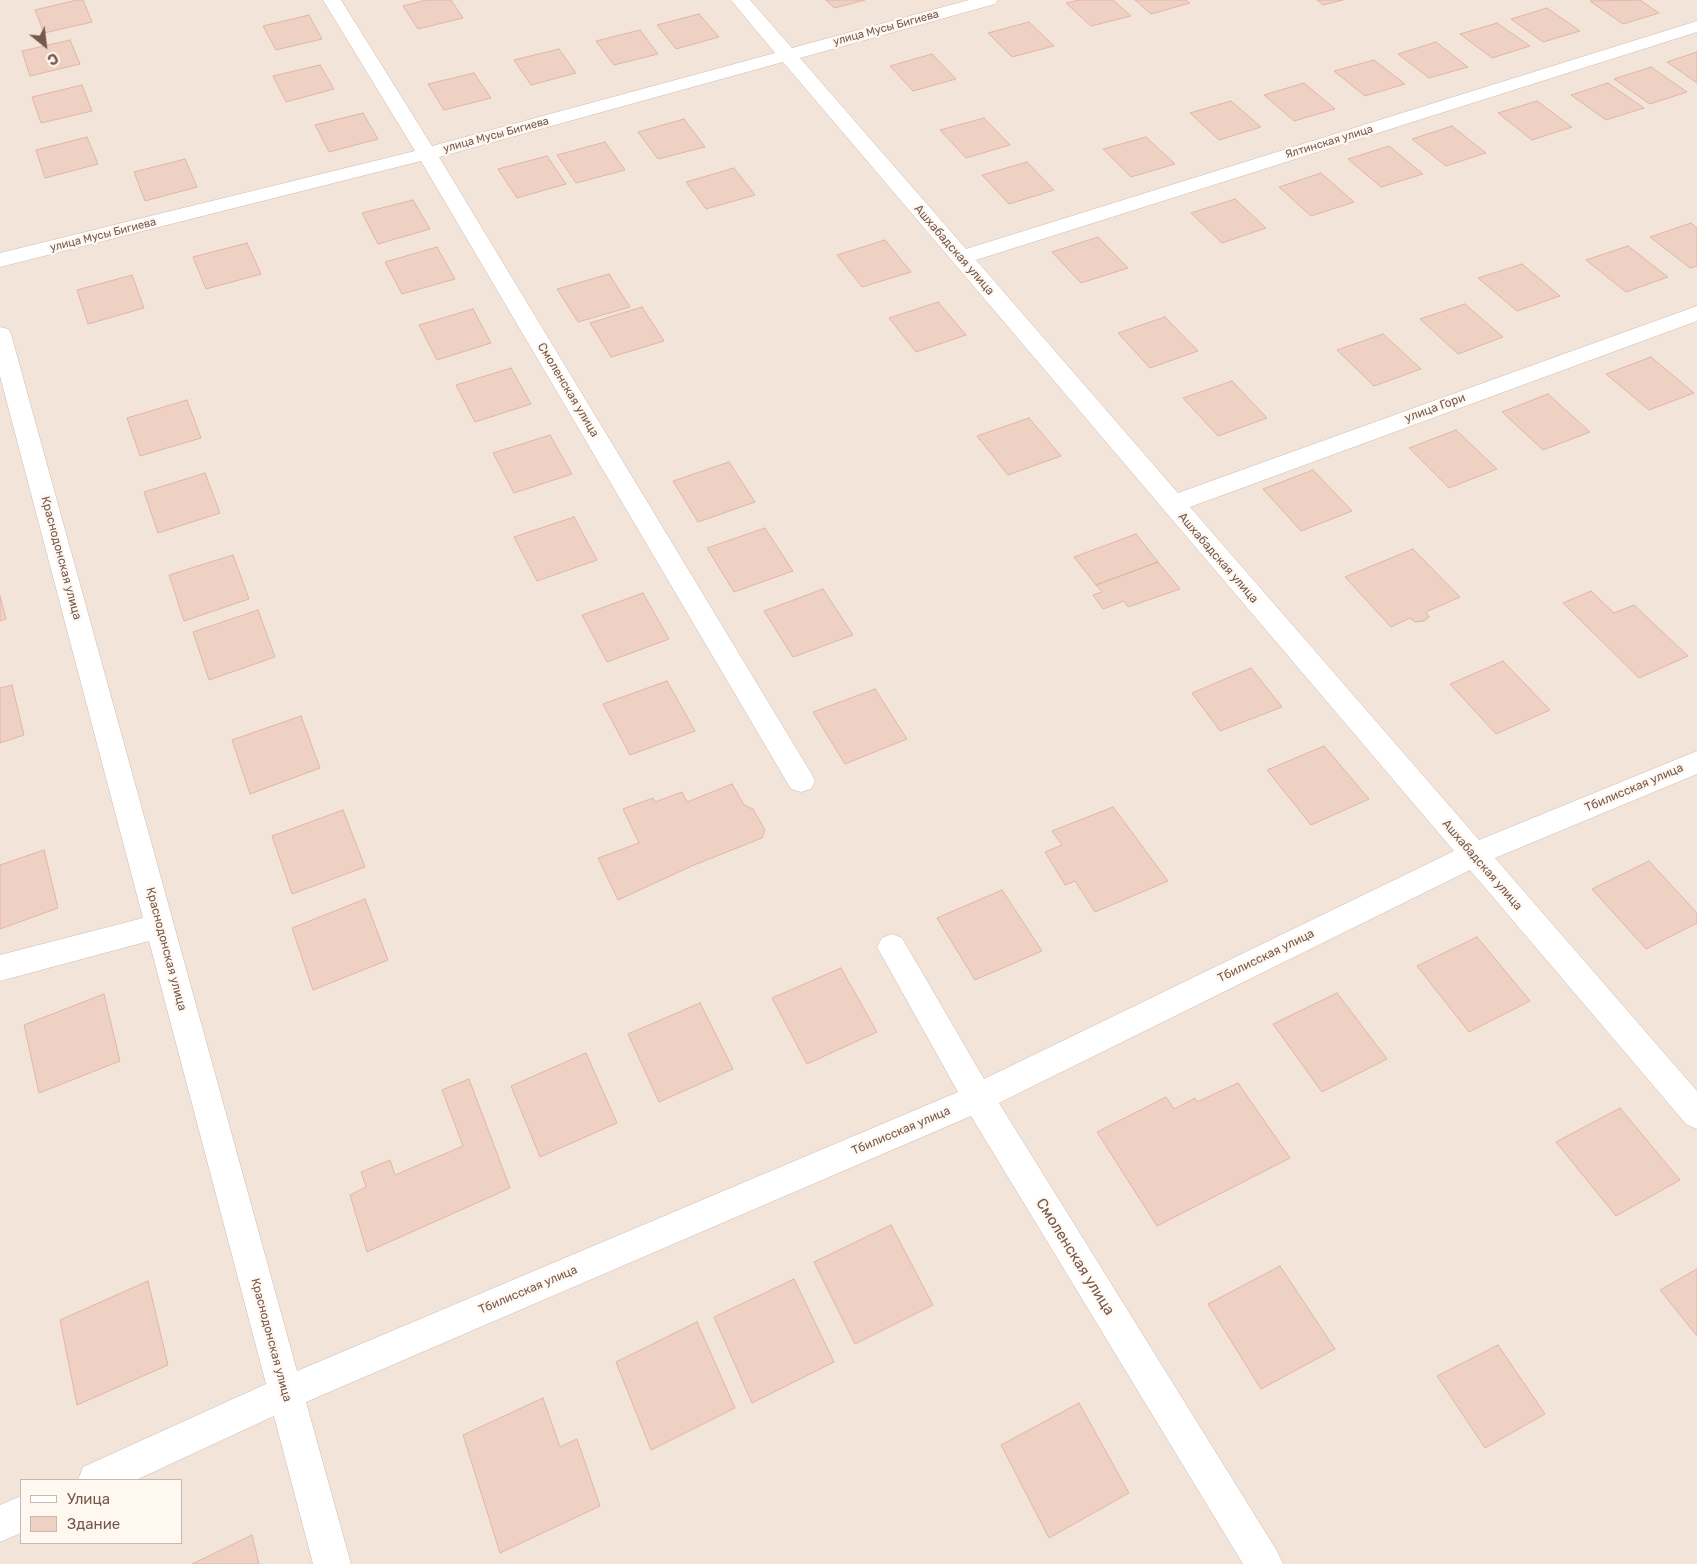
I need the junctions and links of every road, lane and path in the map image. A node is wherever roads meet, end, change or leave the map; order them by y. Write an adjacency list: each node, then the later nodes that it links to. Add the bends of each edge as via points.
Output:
1 (332, 0): 6 (street, Смоленская улица)
2 (740, 0): 5 (street, Ашхабадская улица)
3 (989, 0): 5 (street, улица Мусы Бигиева)
4 (1697, 26): 7 (street, Ялтинская улица)
5 (787, 55): 6 (street, улица Мусы Бигиева); 7 (street, Ашхабадская улица)
6 (427, 154): 8 (street, улица Мусы Бигиева); 13 (street, Смоленская улица)
7 (961, 258): 11 (street, Ашхабадская улица)
8 (0, 260)
9 (1697, 313): 11 (street, улица Гори)
10 (0, 334): 15 (street, Краснодонская улица)
11 (1172, 504): 14 (street, Ашхабадская улица)
12 (1697, 762): 14 (street, Тбилисская улица)
13 (801, 781)
14 (1473, 855): 18 (street, Тбилисская улица); 19 (street, Ашхабадская улица)
15 (160, 926): 17 (street); 20 (street, Краснодонская улица)
16 (892, 947): 18 (street, Смоленская улица)
17 (0, 968)
18 (978, 1098): 20 (street, Тбилисская улица); 25 (street, Смоленская улица)
19 (1697, 1114)
20 (286, 1393): 21 (street, Тбилисская улица); 24 (street, Краснодонская улица)
21 (98, 1479)
22 (20, 1514): 23 (street)
23 (0, 1524)
24 (332, 1564)
25 (1264, 1564)

